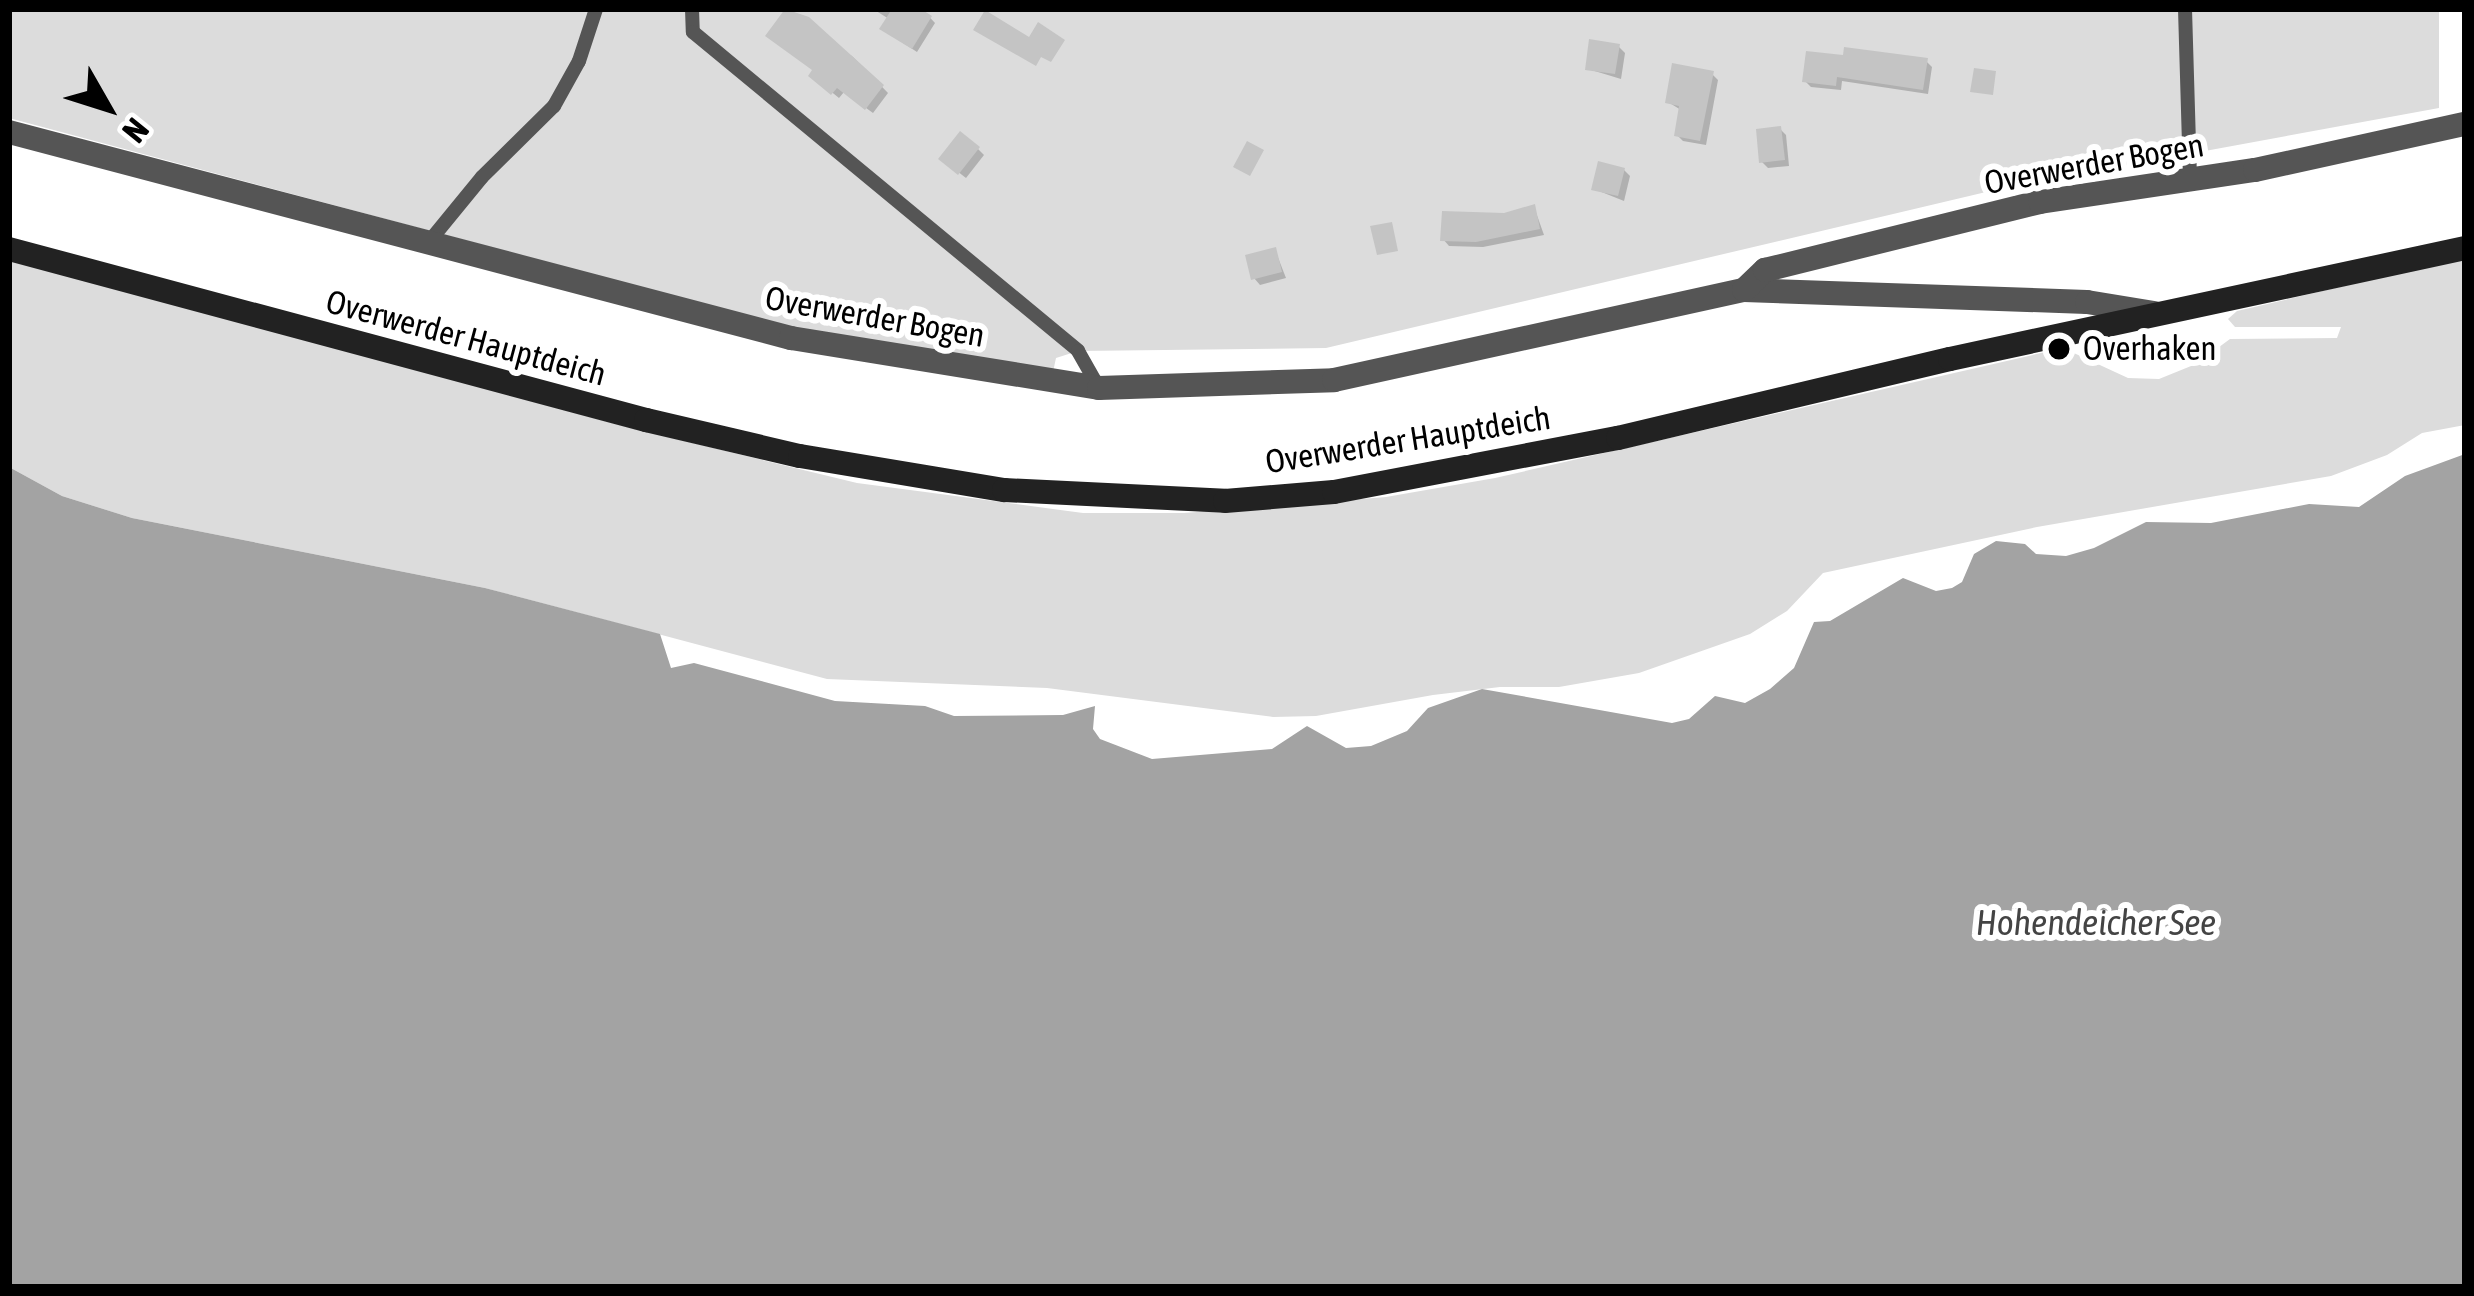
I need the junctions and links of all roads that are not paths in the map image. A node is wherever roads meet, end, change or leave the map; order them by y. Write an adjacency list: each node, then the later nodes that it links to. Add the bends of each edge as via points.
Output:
1 (596, 9): 7 (lane, via 554,106)
2 (692, 9): 12 (lane, via 693,32 1078,351)
3 (2185, 9): 6 (lane)
4 (2465, 124): 6 (street, Overwerder Bogen)
5 (9, 132): 7 (street, Overwerder Bogen)
6 (2190, 179): 10 (street, Overwerder Bogen, via 2040,202 1766,270)
7 (428, 243): 12 (street, Overwerder Bogen, via 791,338)
8 (2465, 248): 11 (street, Overwerder Hauptdeich)
9 (9, 249): 11 (street, Overwerder Hauptdeich, via 800,456 1004,490 1114,499 1334,492 1618,438)
10 (1744, 290): 11 (street, Overwerder Bogen, via 2086,302); 12 (street, Overwerder Bogen, via 1334,380)
11 (2162, 315)
12 (1099, 388)

